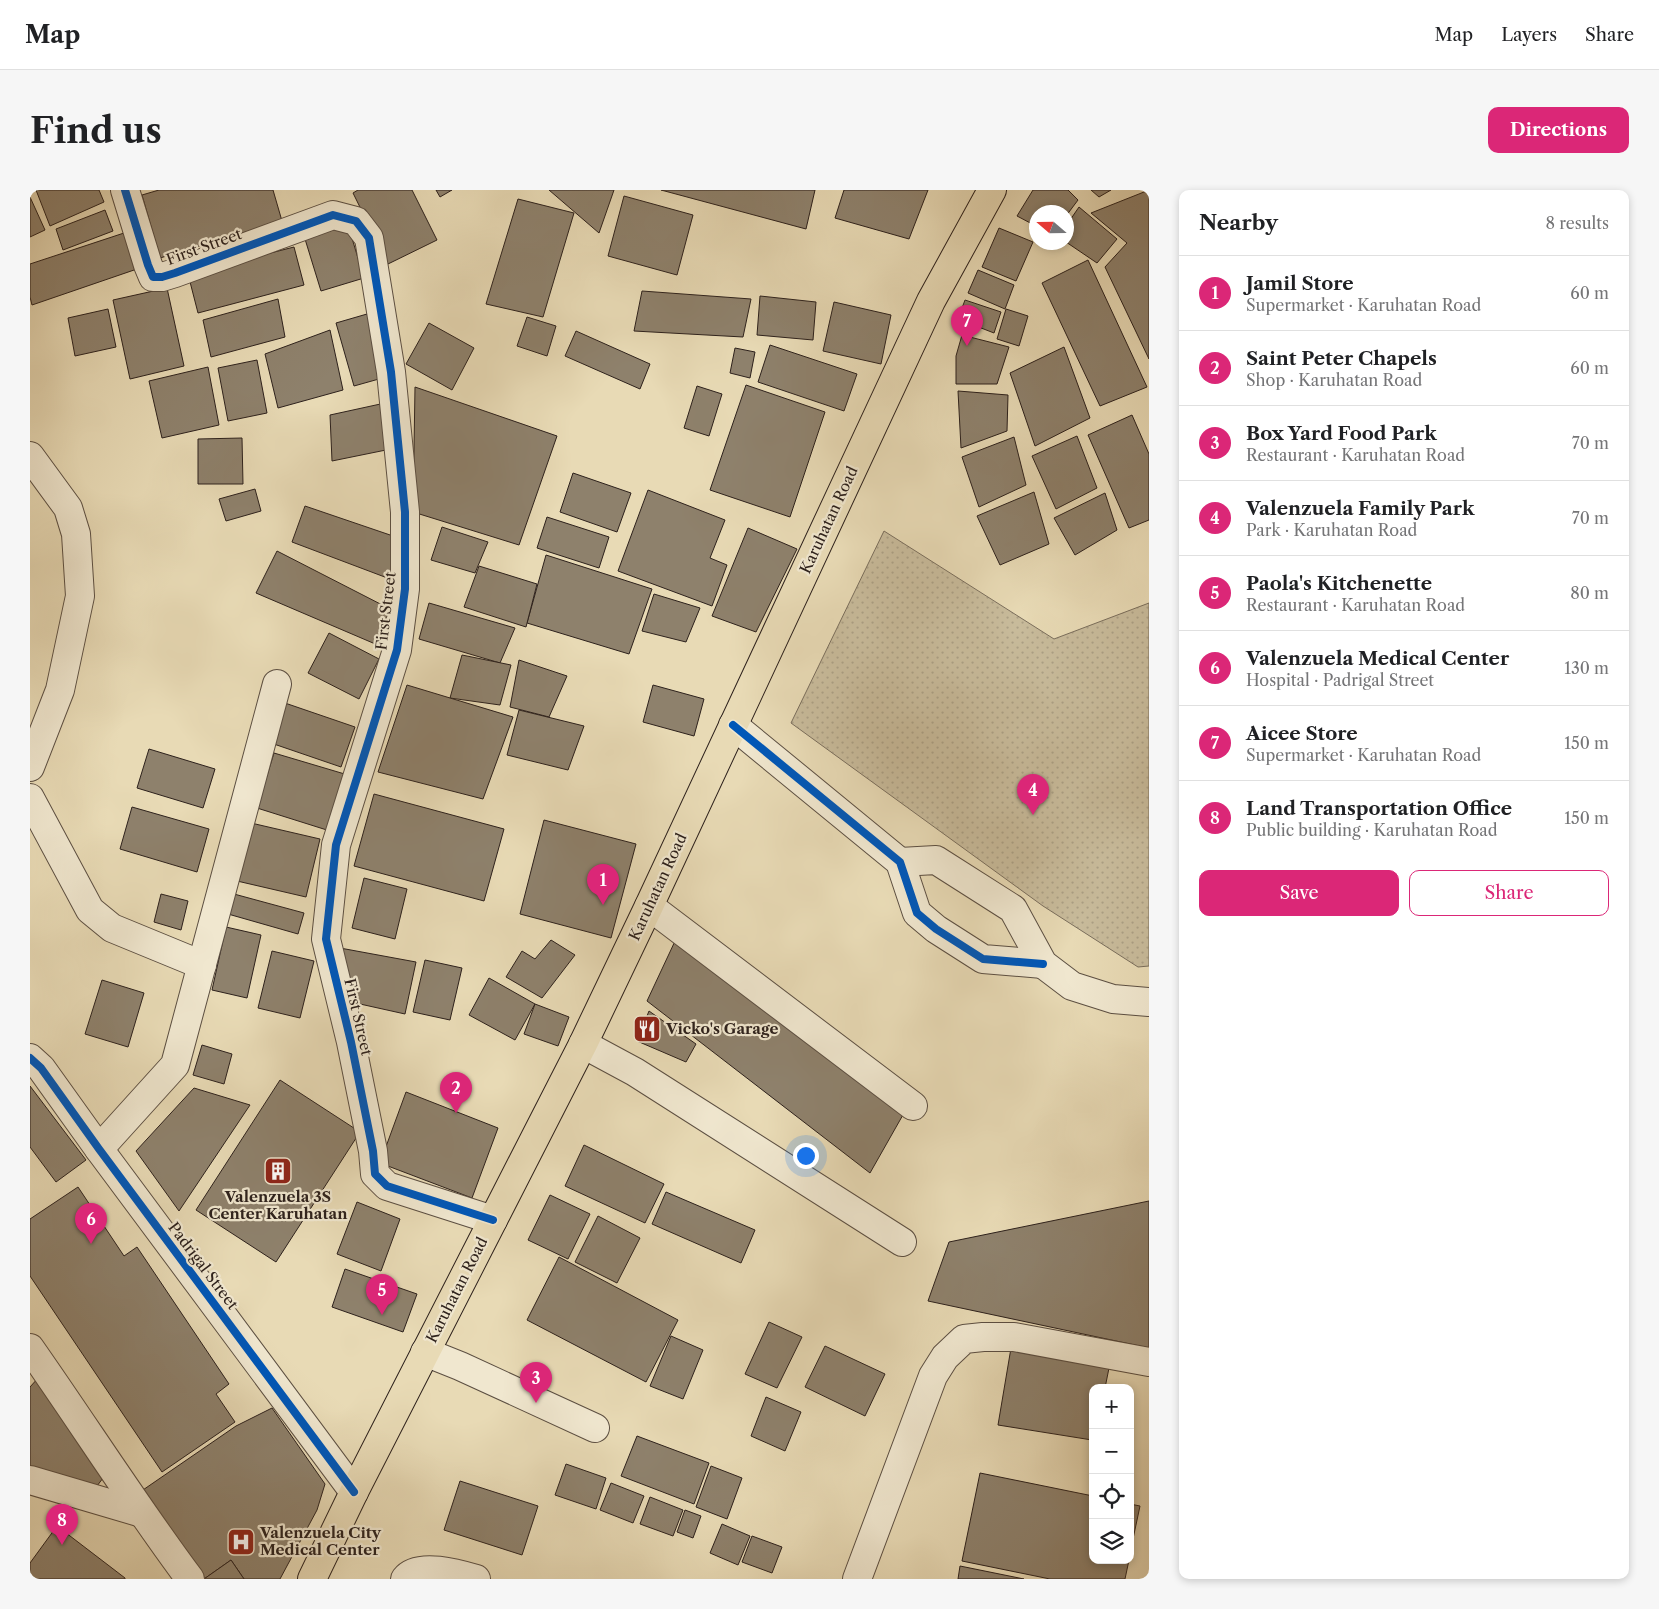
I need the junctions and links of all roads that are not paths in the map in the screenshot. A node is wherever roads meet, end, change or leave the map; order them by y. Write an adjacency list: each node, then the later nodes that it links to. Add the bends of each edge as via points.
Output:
1 (125, 190): 17 (street, First Street, via 153,277 175,274 333,215 356,221 369,238 391,372 404,502 405,589 397,650 336,845 326,939 351,1042 375,1174 388,1186)
2 (992, 190): 5 (main road, Karuhatan Road, via 931,302)
3 (30, 456): 6 (street, via 68,508 76,534 80,596 60,690)
4 (277, 684): 11 (street)
5 (733, 725): 8 (street); 9 (main road, Karuhatan Road)
6 (30, 767)
7 (30, 798): 11 (street, via 90,910 112,928)
8 (900, 862): 10 (street, via 936,860 1013,909); 10 (street, via 917,913 936,929 983,958)
9 (649, 906): 13 (main road, Karuhatan Road); 15 (street)
10 (1043, 964): 12 (street, via 1072,986 1113,999)
11 (202, 965): 16 (street, via 175,1065)
12 (1149, 1002)
13 (583, 1044): 17 (main road, Karuhatan Road); 18 (street, via 635,1072)
14 (30, 1058): 16 (street, Padrigal Street, via 41,1068)
15 (914, 1106)
16 (99, 1149): 24 (street, Padrigal Street)
17 (493, 1220): 20 (main road, Karuhatan Road)
18 (902, 1242)
19 (30, 1348): 25 (street)
20 (425, 1352): 22 (street); 24 (main road, Karuhatan Road)
21 (1149, 1362): 30 (street, via 1014,1337 964,1339 945,1357 933,1376)
22 (595, 1428)
23 (30, 1480): 25 (street)
24 (354, 1492): 27 (main road, Karuhatan Road)
25 (142, 1513): 26 (street)
26 (190, 1579)
27 (312, 1579)
28 (405, 1579): 29 (street, via 408,1575 435,1570)
29 (476, 1579)
30 (857, 1579)

